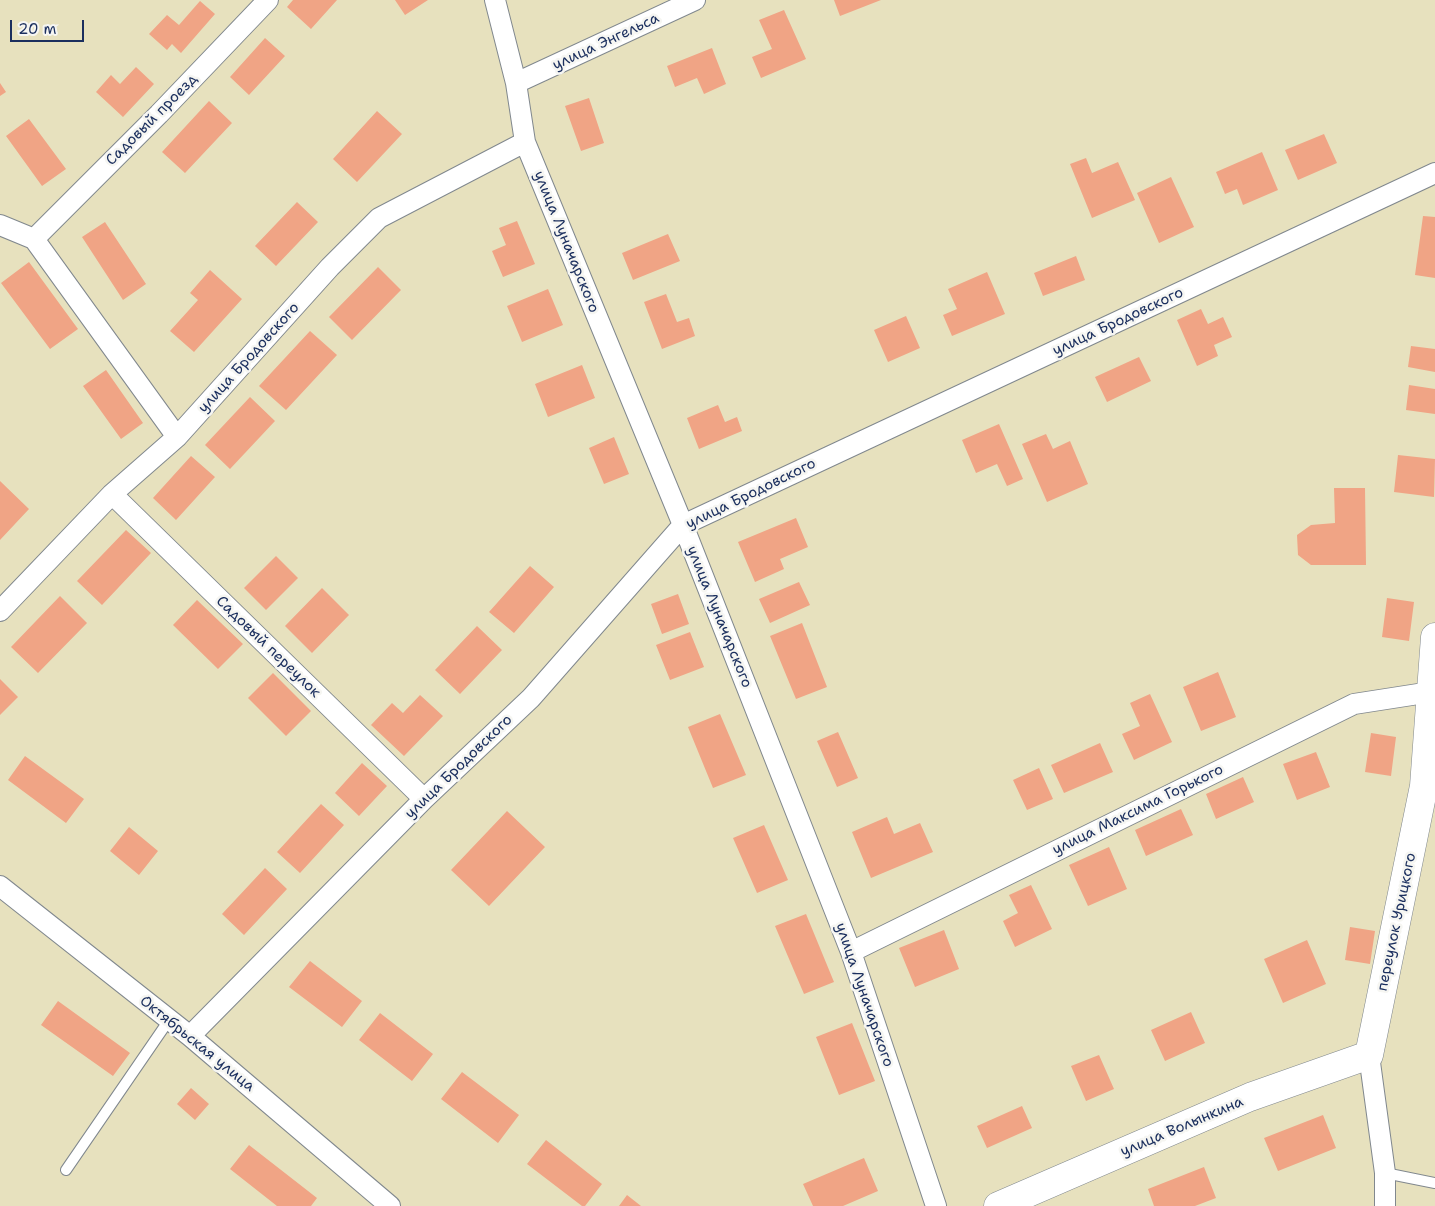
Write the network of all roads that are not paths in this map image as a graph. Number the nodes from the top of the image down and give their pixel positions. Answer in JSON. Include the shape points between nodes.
{"nodes":[{"id":1,"x":268,"y":0,"type":"edge"},
{"id":2,"x":495,"y":0,"type":"edge"},
{"id":3,"x":695,"y":0,"type":"edge"},
{"id":4,"x":516,"y":84,"type":"junction"},
{"id":5,"x":525,"y":142,"type":"junction"},
{"id":6,"x":1435,"y":173,"type":"edge"},
{"id":7,"x":0,"y":225,"type":"edge"},
{"id":8,"x":34,"y":239,"type":"junction"},
{"id":9,"x":177,"y":437,"type":"junction"},
{"id":10,"x":112,"y":494,"type":"junction"},
{"id":11,"x":683,"y":525,"type":"junction"},
{"id":12,"x":0,"y":611,"type":"edge"},
{"id":13,"x":1435,"y":637,"type":"edge"},
{"id":14,"x":1435,"y":641,"type":"edge"},
{"id":15,"x":1432,"y":692,"type":"junction"},
{"id":16,"x":1430,"y":781,"type":"edge"},
{"id":17,"x":424,"y":799,"type":"junction"},
{"id":18,"x":0,"y":886,"type":"edge"},
{"id":19,"x":851,"y":952,"type":"junction"},
{"id":20,"x":169,"y":1020,"type":"junction"},
{"id":21,"x":190,"y":1036,"type":"junction"},
{"id":22,"x":1369,"y":1055,"type":"junction"},
{"id":23,"x":66,"y":1170,"type":"dead end"},
{"id":24,"x":1385,"y":1173,"type":"junction"},
{"id":25,"x":1435,"y":1183,"type":"edge"},
{"id":26,"x":390,"y":1206,"type":"edge"},
{"id":27,"x":936,"y":1206,"type":"edge"},
{"id":28,"x":998,"y":1206,"type":"edge"},
{"id":29,"x":1385,"y":1206,"type":"edge"}],
"edges":[{"from":1,"to":8,"type":"street","name":"Садовый проезд"},
{"from":2,"to":4,"type":"street","name":"улица Луначарского"},
{"from":3,"to":4,"type":"street","name":"улица Энгельса"},
{"from":4,"to":5,"type":"street","name":"улица Луначарского"},
{"from":5,"to":9,"type":"street","name":"улица Бродовского","via":[[379,218],[330,267]]},
{"from":5,"to":11,"type":"street","name":"улица Луначарского"},
{"from":6,"to":11,"type":"street","name":"улица Бродовского"},
{"from":7,"to":8,"type":"street"},
{"from":8,"to":9,"type":"street"},
{"from":9,"to":10,"type":"street","name":"улица Бродовского"},
{"from":10,"to":12,"type":"street","name":"улица Бродовского"},
{"from":10,"to":17,"type":"street","name":"Садовый переулок"},
{"from":11,"to":17,"type":"street","name":"улица Бродовского","via":[[531,698]]},
{"from":11,"to":19,"type":"street","name":"улица Луначарского"},
{"from":13,"to":14,"type":"street","name":"переулок Урицкого"},
{"from":14,"to":15,"type":"street","name":"переулок Урицкого"},
{"from":15,"to":16,"type":"street","name":"переулок Урицкого"},
{"from":15,"to":19,"type":"street","name":"улица Максима Горького","via":[[1354,704]]},
{"from":16,"to":22,"type":"street","name":"переулок Урицкого"},
{"from":17,"to":21,"type":"street","name":"улица Бродовского"},
{"from":18,"to":20,"type":"street","name":"Октябрьская улица"},
{"from":19,"to":27,"type":"street","name":"улица Луначарского"},
{"from":20,"to":21,"type":"street","name":"Октябрьская улица"},
{"from":20,"to":23,"type":"lane"},
{"from":21,"to":26,"type":"street","name":"Октябрьская улица"},
{"from":22,"to":24,"type":"street","name":"переулок Урицкого"},
{"from":22,"to":28,"type":"street","name":"улица Волынкина","via":[[1250,1097]]},
{"from":24,"to":25,"type":"lane"},
{"from":24,"to":29,"type":"street","name":"переулок Урицкого"}]}
